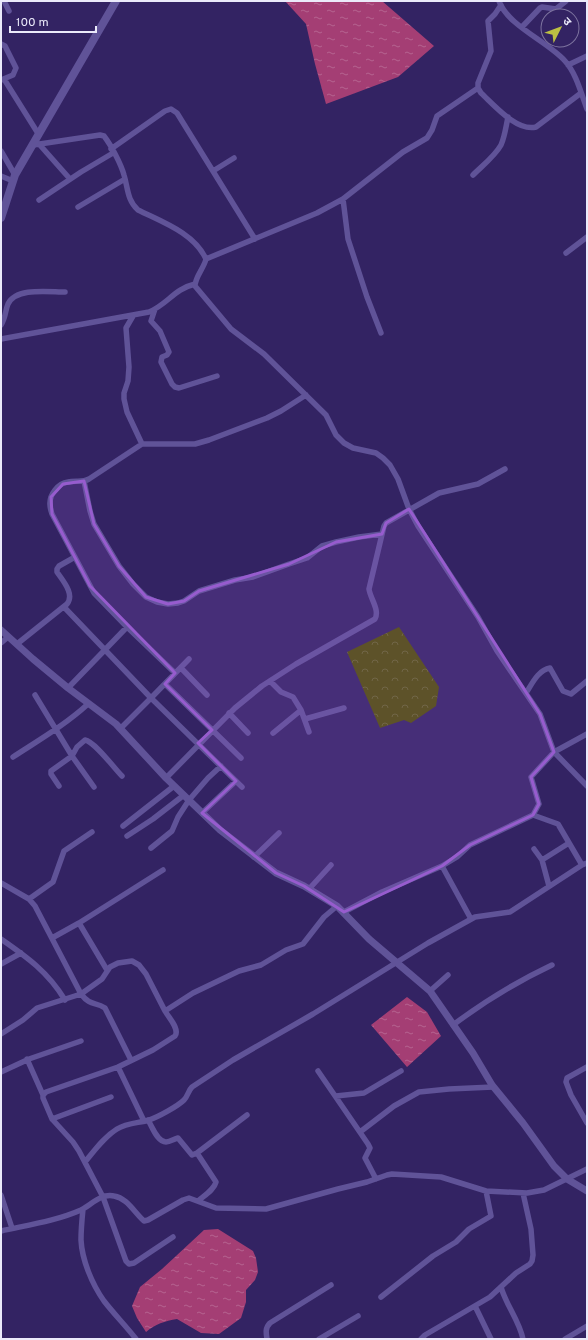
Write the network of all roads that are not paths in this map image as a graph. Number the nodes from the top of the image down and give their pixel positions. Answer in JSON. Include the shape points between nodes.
{"nodes":[{"id":1,"x":4,"y":1,"type":"edge"},
{"id":2,"x":566,"y":1,"type":"edge"},
{"id":3,"x":112,"y":3,"type":"edge"},
{"id":4,"x":500,"y":3,"type":"edge"},
{"id":5,"x":9,"y":11,"type":"dead end"},
{"id":6,"x":522,"y":27,"type":"junction"},
{"id":7,"x":1,"y":44,"type":"edge"},
{"id":8,"x":587,"y":56,"type":"edge"},
{"id":9,"x":568,"y":65,"type":"junction"},
{"id":10,"x":3,"y":80,"type":"edge"},
{"id":11,"x":478,"y":88,"type":"junction"},
{"id":12,"x":580,"y":93,"type":"junction"},
{"id":13,"x":587,"y":109,"type":"edge"},
{"id":14,"x":508,"y":117,"type":"junction"},
{"id":15,"x":39,"y":135,"type":"junction"},
{"id":16,"x":36,"y":144,"type":"junction"},
{"id":17,"x":1,"y":151,"type":"edge"},
{"id":18,"x":112,"y":151,"type":"junction"},
{"id":19,"x":234,"y":158,"type":"dead end"},
{"id":20,"x":213,"y":171,"type":"junction"},
{"id":21,"x":473,"y":175,"type":"dead end"},
{"id":22,"x":1,"y":176,"type":"edge"},
{"id":23,"x":14,"y":178,"type":"junction"},
{"id":24,"x":70,"y":179,"type":"junction"},
{"id":25,"x":125,"y":179,"type":"junction"},
{"id":26,"x":344,"y":199,"type":"junction"},
{"id":27,"x":39,"y":200,"type":"dead end"},
{"id":28,"x":78,"y":207,"type":"dead end"},
{"id":29,"x":1,"y":218,"type":"edge"},
{"id":30,"x":587,"y":237,"type":"edge"},
{"id":31,"x":255,"y":239,"type":"junction"},
{"id":32,"x":566,"y":253,"type":"dead end"},
{"id":33,"x":206,"y":259,"type":"junction"},
{"id":34,"x":195,"y":284,"type":"junction"},
{"id":35,"x":64,"y":292,"type":"dead end"},
{"id":36,"x":155,"y":309,"type":"junction"},
{"id":37,"x":133,"y":316,"type":"junction"},
{"id":38,"x":1,"y":325,"type":"edge"},
{"id":39,"x":381,"y":333,"type":"dead end"},
{"id":40,"x":1,"y":339,"type":"edge"},
{"id":41,"x":217,"y":376,"type":"dead end"},
{"id":42,"x":306,"y":395,"type":"junction"},
{"id":43,"x":142,"y":444,"type":"junction"},
{"id":44,"x":505,"y":469,"type":"dead end"},
{"id":45,"x":84,"y":482,"type":"junction"},
{"id":46,"x":409,"y":509,"type":"junction"},
{"id":47,"x":382,"y":534,"type":"junction"},
{"id":48,"x":75,"y":557,"type":"junction"},
{"id":49,"x":64,"y":607,"type":"junction"},
{"id":50,"x":127,"y":627,"type":"junction"},
{"id":51,"x":1,"y":630,"type":"edge"},
{"id":52,"x":8,"y":636,"type":"junction"},
{"id":53,"x":1,"y":643,"type":"edge"},
{"id":54,"x":17,"y":644,"type":"junction"},
{"id":55,"x":104,"y":650,"type":"junction"},
{"id":56,"x":189,"y":659,"type":"dead end"},
{"id":57,"x":181,"y":668,"type":"junction"},
{"id":58,"x":175,"y":673,"type":"junction"},
{"id":59,"x":270,"y":681,"type":"junction"},
{"id":60,"x":587,"y":681,"type":"edge"},
{"id":61,"x":165,"y":684,"type":"junction"},
{"id":62,"x":68,"y":688,"type":"junction"},
{"id":63,"x":526,"y":693,"type":"junction"},
{"id":64,"x":35,"y":695,"type":"dead end"},
{"id":65,"x":207,"y":695,"type":"dead end"},
{"id":66,"x":151,"y":698,"type":"junction"},
{"id":67,"x":88,"y":704,"type":"junction"},
{"id":68,"x":344,"y":708,"type":"dead end"},
{"id":69,"x":301,"y":710,"type":"junction"},
{"id":70,"x":229,"y":713,"type":"junction"},
{"id":71,"x":306,"y":719,"type":"junction"},
{"id":72,"x":121,"y":728,"type":"junction"},
{"id":73,"x":57,"y":729,"type":"junction"},
{"id":74,"x":212,"y":730,"type":"junction"},
{"id":75,"x":309,"y":732,"type":"dead end"},
{"id":76,"x":273,"y":733,"type":"dead end"},
{"id":77,"x":248,"y":734,"type":"dead end"},
{"id":78,"x":587,"y":734,"type":"edge"},
{"id":79,"x":198,"y":743,"type":"junction"},
{"id":80,"x":554,"y":752,"type":"junction"},
{"id":81,"x":72,"y":756,"type":"junction"},
{"id":82,"x":13,"y":757,"type":"dead end"},
{"id":83,"x":241,"y":758,"type":"dead end"},
{"id":84,"x":221,"y":766,"type":"junction"},
{"id":85,"x":122,"y":776,"type":"dead end"},
{"id":86,"x":166,"y":778,"type":"junction"},
{"id":87,"x":236,"y":781,"type":"junction"},
{"id":88,"x":59,"y":786,"type":"dead end"},
{"id":89,"x":174,"y":786,"type":"junction"},
{"id":90,"x":587,"y":786,"type":"edge"},
{"id":91,"x":94,"y":787,"type":"dead end"},
{"id":92,"x":242,"y":787,"type":"dead end"},
{"id":93,"x":186,"y":798,"type":"junction"},
{"id":94,"x":202,"y":813,"type":"junction"},
{"id":95,"x":533,"y":815,"type":"junction"},
{"id":96,"x":123,"y":826,"type":"dead end"},
{"id":97,"x":92,"y":832,"type":"dead end"},
{"id":98,"x":279,"y":833,"type":"dead end"},
{"id":99,"x":127,"y":836,"type":"dead end"},
{"id":100,"x":569,"y":843,"type":"junction"},
{"id":101,"x":151,"y":848,"type":"dead end"},
{"id":102,"x":534,"y":849,"type":"dead end"},
{"id":103,"x":254,"y":857,"type":"junction"},
{"id":104,"x":542,"y":860,"type":"junction"},
{"id":105,"x":584,"y":864,"type":"edge"},
{"id":106,"x":331,"y":865,"type":"dead end"},
{"id":107,"x":442,"y":866,"type":"junction"},
{"id":108,"x":163,"y":870,"type":"dead end"},
{"id":109,"x":1,"y":883,"type":"edge"},
{"id":110,"x":549,"y":886,"type":"junction"},
{"id":111,"x":309,"y":889,"type":"junction"},
{"id":112,"x":29,"y":899,"type":"junction"},
{"id":113,"x":338,"y":906,"type":"junction"},
{"id":114,"x":344,"y":912,"type":"junction"},
{"id":115,"x":471,"y":919,"type":"junction"},
{"id":116,"x":79,"y":923,"type":"junction"},
{"id":117,"x":52,"y":938,"type":"junction"},
{"id":118,"x":1,"y":939,"type":"edge"},
{"id":119,"x":21,"y":953,"type":"junction"},
{"id":120,"x":396,"y":962,"type":"junction"},
{"id":121,"x":1,"y":964,"type":"edge"},
{"id":122,"x":552,"y":965,"type":"dead end"},
{"id":123,"x":107,"y":970,"type":"junction"},
{"id":124,"x":448,"y":975,"type":"dead end"},
{"id":125,"x":430,"y":991,"type":"junction"},
{"id":126,"x":81,"y":994,"type":"junction"},
{"id":127,"x":65,"y":1000,"type":"junction"},
{"id":128,"x":165,"y":1011,"type":"junction"},
{"id":129,"x":453,"y":1025,"type":"junction"},
{"id":130,"x":1,"y":1034,"type":"edge"},
{"id":131,"x":81,"y":1041,"type":"dead end"},
{"id":132,"x":27,"y":1059,"type":"junction"},
{"id":133,"x":131,"y":1060,"type":"junction"},
{"id":134,"x":587,"y":1067,"type":"edge"},
{"id":135,"x":118,"y":1068,"type":"junction"},
{"id":136,"x":318,"y":1071,"type":"dead end"},
{"id":137,"x":401,"y":1071,"type":"dead end"},
{"id":138,"x":1,"y":1072,"type":"edge"},
{"id":139,"x":493,"y":1087,"type":"junction"},
{"id":140,"x":43,"y":1095,"type":"junction"},
{"id":141,"x":336,"y":1096,"type":"junction"},
{"id":142,"x":111,"y":1097,"type":"dead end"},
{"id":143,"x":247,"y":1115,"type":"dead end"},
{"id":144,"x":52,"y":1119,"type":"junction"},
{"id":145,"x":146,"y":1120,"type":"junction"},
{"id":146,"x":587,"y":1123,"type":"edge"},
{"id":147,"x":360,"y":1132,"type":"junction"},
{"id":148,"x":197,"y":1153,"type":"junction"},
{"id":149,"x":85,"y":1162,"type":"junction"},
{"id":150,"x":587,"y":1169,"type":"edge"},
{"id":151,"x":567,"y":1180,"type":"junction"},
{"id":152,"x":372,"y":1181,"type":"junction"},
{"id":153,"x":486,"y":1191,"type":"junction"},
{"id":154,"x":587,"y":1191,"type":"edge"},
{"id":155,"x":523,"y":1193,"type":"junction"},
{"id":156,"x":1,"y":1195,"type":"edge"},
{"id":157,"x":103,"y":1197,"type":"junction"},
{"id":158,"x":198,"y":1201,"type":"junction"},
{"id":159,"x":83,"y":1209,"type":"junction"},
{"id":160,"x":12,"y":1228,"type":"junction"},
{"id":161,"x":1,"y":1230,"type":"edge"},
{"id":162,"x":173,"y":1237,"type":"dead end"},
{"id":163,"x":331,"y":1285,"type":"dead end"},
{"id":164,"x":501,"y":1287,"type":"junction"},
{"id":165,"x":381,"y":1297,"type":"dead end"},
{"id":166,"x":475,"y":1306,"type":"junction"},
{"id":167,"x":358,"y":1316,"type":"dead end"},
{"id":168,"x":587,"y":1326,"type":"edge"},
{"id":169,"x":136,"y":1339,"type":"edge"},
{"id":170,"x":262,"y":1339,"type":"edge"},
{"id":171,"x":268,"y":1339,"type":"edge"},
{"id":172,"x":320,"y":1339,"type":"edge"},
{"id":173,"x":421,"y":1339,"type":"edge"},
{"id":174,"x":491,"y":1339,"type":"edge"},
{"id":175,"x":523,"y":1339,"type":"edge"},
{"id":176,"x":565,"y":1339,"type":"edge"}],
"edges":[{"from":1,"to":5,"type":"street"},
{"from":2,"to":6,"type":"street","via":[[556,9],[540,8]]},
{"from":3,"to":15,"type":"main road"},
{"from":4,"to":6,"type":"street","via":[[508,16]]},
{"from":4,"to":11,"type":"street","via":[[488,21],[491,51]]},
{"from":6,"to":9,"type":"street","via":[[555,51]]},
{"from":7,"to":10,"type":"street","via":[[5,46],[16,68],[13,75]]},
{"from":8,"to":9,"type":"street"},
{"from":9,"to":12,"type":"street"},
{"from":10,"to":15,"type":"street"},
{"from":11,"to":14,"type":"street"},
{"from":11,"to":26,"type":"street","via":[[437,116],[427,138],[403,152]]},
{"from":12,"to":13,"type":"street"},
{"from":12,"to":14,"type":"street","via":[[536,127],[525,128]]},
{"from":14,"to":21,"type":"street","via":[[500,146]]},
{"from":15,"to":16,"type":"main road"},
{"from":16,"to":18,"type":"street","via":[[100,135],[104,136]]},
{"from":16,"to":23,"type":"main road"},
{"from":16,"to":24,"type":"street"},
{"from":17,"to":23,"type":"street"},
{"from":18,"to":20,"type":"street","via":[[165,111],[172,109]]},
{"from":18,"to":24,"type":"street"},
{"from":18,"to":25,"type":"street"},
{"from":19,"to":20,"type":"street"},
{"from":20,"to":31,"type":"street"},
{"from":22,"to":23,"type":"street"},
{"from":23,"to":29,"type":"main road"},
{"from":24,"to":27,"type":"street"},
{"from":25,"to":28,"type":"street"},
{"from":25,"to":33,"type":"street","via":[[133,206],[184,234],[201,249]]},
{"from":26,"to":31,"type":"street"},
{"from":26,"to":39,"type":"street","via":[[348,239]]},
{"from":30,"to":32,"type":"street"},
{"from":31,"to":33,"type":"street"},
{"from":33,"to":34,"type":"street"},
{"from":34,"to":36,"type":"street","via":[[178,290]]},
{"from":34,"to":42,"type":"street","via":[[225,323],[264,354]]},
{"from":35,"to":38,"type":"street","via":[[26,292],[16,295],[8,304]]},
{"from":36,"to":37,"type":"street"},
{"from":36,"to":41,"type":"street","via":[[151,321],[160,331],[169,352],[160,359],[160,362],[172,384],[179,388]]},
{"from":37,"to":40,"type":"street"},
{"from":37,"to":43,"type":"street","via":[[126,328],[129,367],[124,399],[127,412]]},
{"from":42,"to":43,"type":"street","via":[[272,416],[209,440],[194,444]]},
{"from":42,"to":46,"type":"street","via":[[326,415],[336,435],[344,443],[353,448],[376,453],[390,465]]},
{"from":43,"to":45,"type":"street"},
{"from":44,"to":46,"type":"street","via":[[478,484],[439,492]]},
{"from":45,"to":47,"type":"street","via":[[94,524],[119,566],[146,597],[168,604],[178,604],[199,591],[253,577],[307,558],[322,546]]},
{"from":45,"to":48,"type":"street","via":[[68,482],[58,487],[51,497],[50,505],[52,514]]},
{"from":46,"to":47,"type":"street","via":[[386,523]]},
{"from":46,"to":63,"type":"street"},
{"from":47,"to":59,"type":"street","via":[[369,589],[377,616],[375,619]]},
{"from":48,"to":49,"type":"street","via":[[57,569],[71,597]]},
{"from":48,"to":50,"type":"street","via":[[94,593]]},
{"from":49,"to":54,"type":"street"},
{"from":49,"to":55,"type":"street"},
{"from":50,"to":55,"type":"street"},
{"from":50,"to":58,"type":"street"},
{"from":51,"to":52,"type":"street"},
{"from":52,"to":53,"type":"street"},
{"from":52,"to":54,"type":"street"},
{"from":54,"to":62,"type":"street"},
{"from":55,"to":62,"type":"street"},
{"from":55,"to":66,"type":"street"},
{"from":56,"to":57,"type":"street"},
{"from":57,"to":58,"type":"street"},
{"from":57,"to":65,"type":"street"},
{"from":58,"to":61,"type":"street"},
{"from":59,"to":69,"type":"street","via":[[281,692],[293,698]]},
{"from":59,"to":70,"type":"street"},
{"from":60,"to":63,"type":"street","via":[[571,694],[563,691],[550,668],[534,679]]},
{"from":61,"to":66,"type":"street"},
{"from":61,"to":74,"type":"street"},
{"from":62,"to":67,"type":"street"},
{"from":63,"to":80,"type":"street","via":[[540,714]]},
{"from":64,"to":73,"type":"street"},
{"from":66,"to":72,"type":"street"},
{"from":66,"to":79,"type":"street"},
{"from":67,"to":72,"type":"street"},
{"from":67,"to":73,"type":"street"},
{"from":68,"to":71,"type":"street"},
{"from":69,"to":71,"type":"street"},
{"from":69,"to":76,"type":"street"},
{"from":70,"to":74,"type":"street"},
{"from":70,"to":77,"type":"street"},
{"from":71,"to":75,"type":"street"},
{"from":72,"to":86,"type":"street"},
{"from":73,"to":81,"type":"street"},
{"from":73,"to":82,"type":"street"},
{"from":74,"to":79,"type":"street"},
{"from":74,"to":83,"type":"street"},
{"from":78,"to":80,"type":"street"},
{"from":79,"to":84,"type":"street"},
{"from":79,"to":86,"type":"street"},
{"from":80,"to":90,"type":"street"},
{"from":80,"to":95,"type":"street","via":[[531,778],[539,804]]},
{"from":81,"to":85,"type":"street","via":[[77,747],[88,740]]},
{"from":81,"to":88,"type":"street","via":[[51,771]]},
{"from":81,"to":91,"type":"street"},
{"from":84,"to":87,"type":"street"},
{"from":84,"to":93,"type":"street"},
{"from":86,"to":89,"type":"street"},
{"from":87,"to":92,"type":"street"},
{"from":87,"to":94,"type":"street"},
{"from":89,"to":93,"type":"street"},
{"from":89,"to":96,"type":"street"},
{"from":93,"to":94,"type":"street"},
{"from":93,"to":99,"type":"street"},
{"from":93,"to":101,"type":"street","via":[[172,831]]},
{"from":94,"to":103,"type":"street"},
{"from":95,"to":100,"type":"street","via":[[558,824]]},
{"from":95,"to":107,"type":"street","via":[[470,845]]},
{"from":97,"to":112,"type":"street","via":[[64,851],[53,882]]},
{"from":98,"to":103,"type":"street"},
{"from":100,"to":104,"type":"street"},
{"from":100,"to":105,"type":"street"},
{"from":102,"to":104,"type":"street"},
{"from":103,"to":111,"type":"street","via":[[276,873]]},
{"from":104,"to":110,"type":"street"},
{"from":105,"to":110,"type":"street"},
{"from":106,"to":111,"type":"street"},
{"from":107,"to":114,"type":"street"},
{"from":107,"to":115,"type":"street"},
{"from":108,"to":116,"type":"street"},
{"from":109,"to":112,"type":"street"},
{"from":110,"to":115,"type":"street","via":[[510,912]]},
{"from":111,"to":113,"type":"street"},
{"from":112,"to":117,"type":"street"},
{"from":113,"to":114,"type":"street"},
{"from":113,"to":128,"type":"street","via":[[324,917],[303,944],[286,950],[261,965],[239,971],[192,993]]},
{"from":114,"to":120,"type":"street"},
{"from":115,"to":120,"type":"street"},
{"from":116,"to":117,"type":"street"},
{"from":116,"to":123,"type":"street"},
{"from":117,"to":126,"type":"street"},
{"from":118,"to":119,"type":"street"},
{"from":119,"to":121,"type":"street"},
{"from":119,"to":127,"type":"street","via":[[51,979]]},
{"from":120,"to":125,"type":"street"},
{"from":120,"to":145,"type":"street","via":[[233,1060],[192,1087],[180,1103]]},
{"from":122,"to":129,"type":"street","via":[[519,981]]},
{"from":123,"to":126,"type":"street","via":[[102,979]]},
{"from":123,"to":128,"type":"street","via":[[118,963],[128,961],[139,965]]},
{"from":124,"to":125,"type":"street"},
{"from":125,"to":129,"type":"street"},
{"from":126,"to":127,"type":"street"},
{"from":126,"to":133,"type":"street","via":[[90,1003],[105,1008]]},
{"from":127,"to":130,"type":"street","via":[[38,1008]]},
{"from":128,"to":133,"type":"street","via":[[176,1030],[175,1036]]},
{"from":129,"to":139,"type":"street"},
{"from":131,"to":132,"type":"street"},
{"from":132,"to":138,"type":"street"},
{"from":132,"to":140,"type":"street"},
{"from":133,"to":135,"type":"street"},
{"from":134,"to":146,"type":"street","via":[[567,1078],[566,1082]]},
{"from":135,"to":140,"type":"street"},
{"from":135,"to":145,"type":"street"},
{"from":136,"to":141,"type":"street"},
{"from":137,"to":141,"type":"street","via":[[364,1093]]},
{"from":139,"to":147,"type":"street","via":[[419,1092],[394,1106]]},
{"from":139,"to":151,"type":"street"},
{"from":140,"to":144,"type":"street"},
{"from":141,"to":147,"type":"street"},
{"from":142,"to":144,"type":"street"},
{"from":143,"to":148,"type":"street"},
{"from":144,"to":149,"type":"street","via":[[73,1142]]},
{"from":145,"to":148,"type":"street","via":[[162,1141],[179,1138],[192,1155]]},
{"from":145,"to":149,"type":"street","via":[[118,1128],[104,1139]]},
{"from":147,"to":152,"type":"street","via":[[370,1148],[366,1158]]},
{"from":148,"to":158,"type":"street","via":[[216,1182],[213,1189]]},
{"from":149,"to":157,"type":"street"},
{"from":150,"to":151,"type":"street"},
{"from":151,"to":154,"type":"street"},
{"from":151,"to":155,"type":"street","via":[[544,1190]]},
{"from":152,"to":153,"type":"street","via":[[392,1174],[441,1177]]},
{"from":152,"to":158,"type":"street","via":[[266,1209],[216,1208]]},
{"from":153,"to":155,"type":"street"},
{"from":153,"to":165,"type":"street","via":[[491,1216],[469,1229],[456,1242],[433,1256]]},
{"from":155,"to":164,"type":"street","via":[[531,1229],[532,1261]]},
{"from":156,"to":160,"type":"street"},
{"from":157,"to":158,"type":"street","via":[[112,1195],[127,1202],[144,1221],[152,1219],[183,1200],[189,1198]]},
{"from":157,"to":159,"type":"street"},
{"from":157,"to":162,"type":"street","via":[[129,1264]]},
{"from":159,"to":160,"type":"street","via":[[62,1218]]},
{"from":159,"to":169,"type":"street","via":[[81,1241],[88,1270],[104,1300]]},
{"from":160,"to":161,"type":"street"},
{"from":163,"to":171,"type":"street","via":[[270,1323],[266,1331]]},
{"from":164,"to":166,"type":"street"},
{"from":164,"to":175,"type":"street"},
{"from":166,"to":173,"type":"street"},
{"from":166,"to":174,"type":"street"},
{"from":167,"to":172,"type":"street"},
{"from":168,"to":176,"type":"street"},
{"from":170,"to":171,"type":"street"}]}
